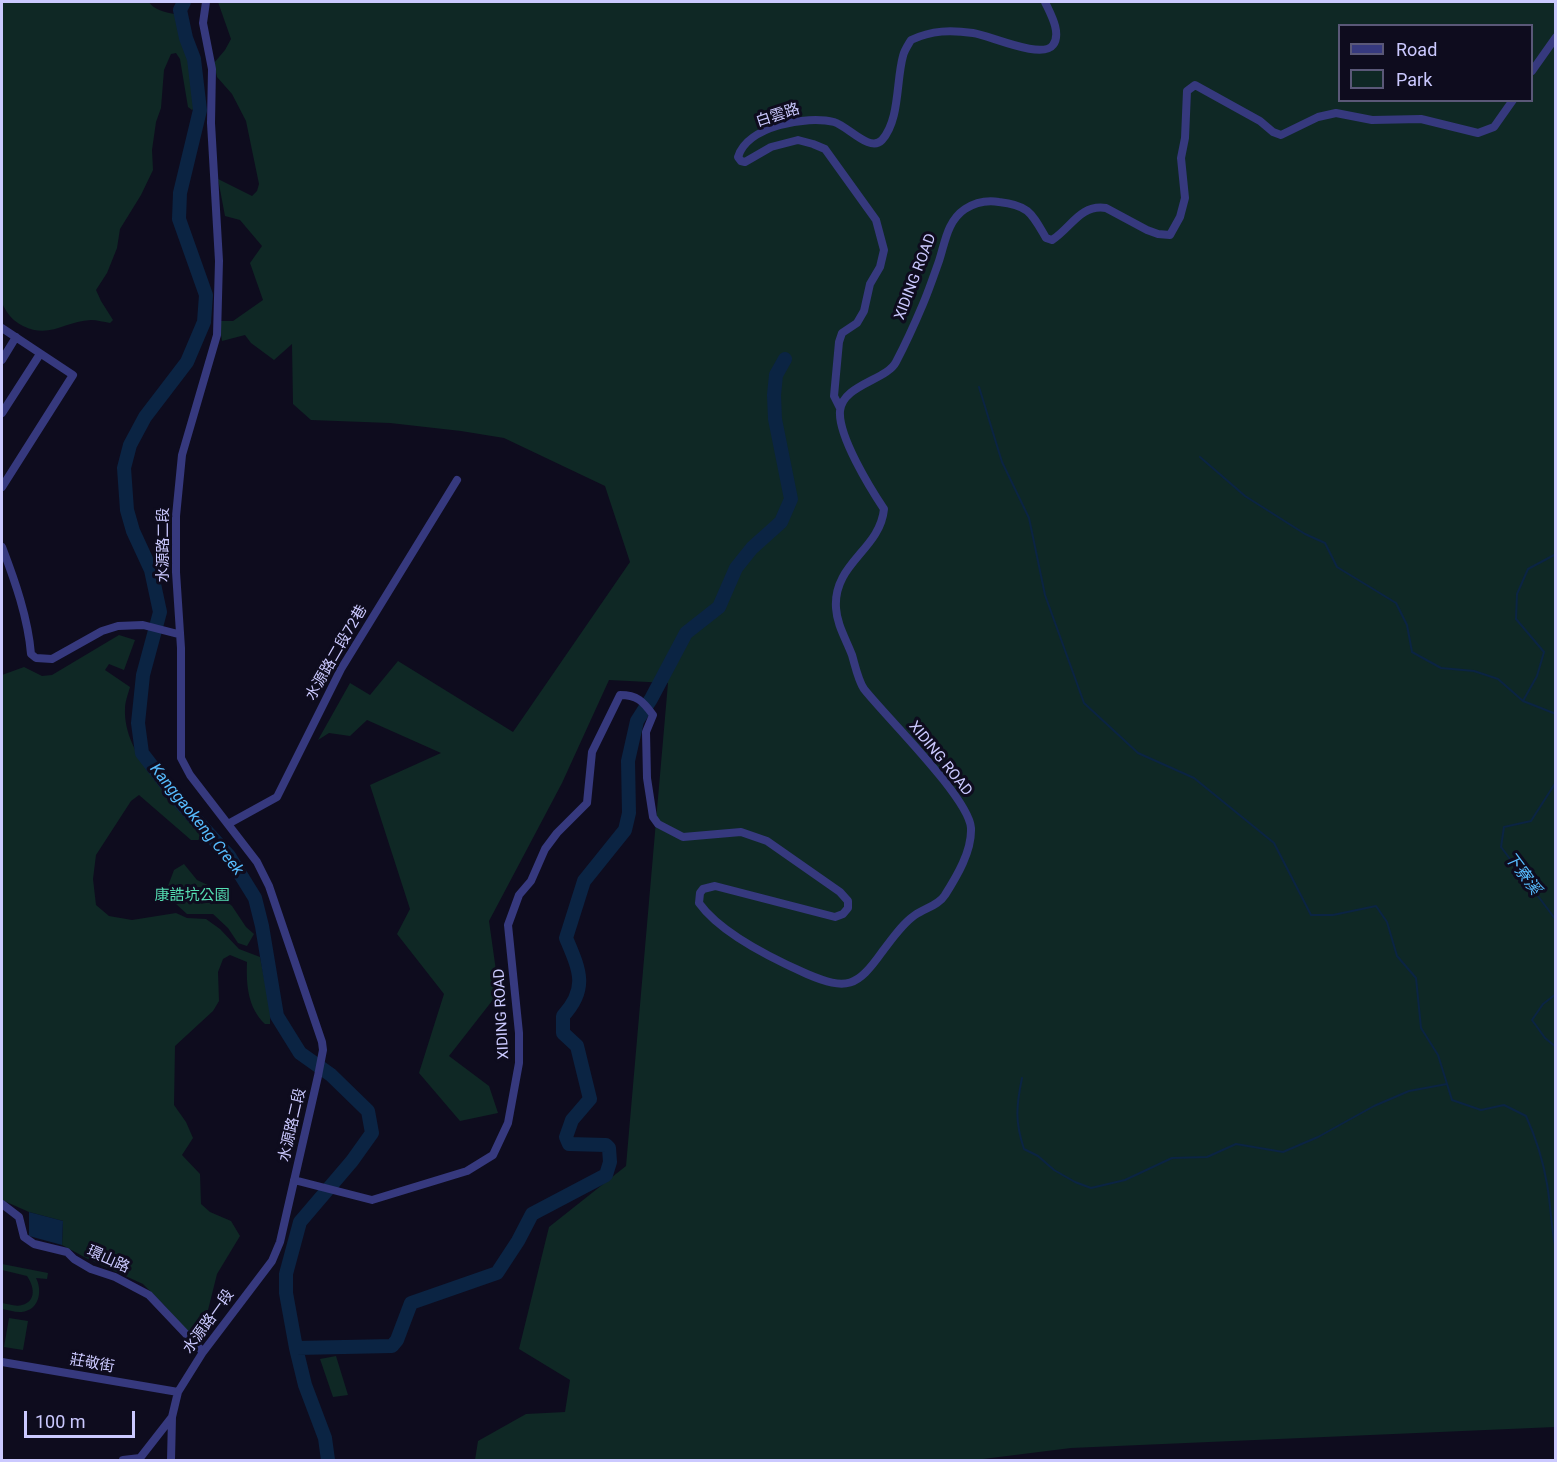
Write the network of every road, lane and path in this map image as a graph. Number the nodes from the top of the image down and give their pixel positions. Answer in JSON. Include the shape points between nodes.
{"nodes":[{"id":1,"x":206,"y":2,"type":"edge"},
{"id":2,"x":1045,"y":2,"type":"edge"},
{"id":3,"x":1556,"y":37,"type":"edge"},
{"id":4,"x":1533,"y":70,"type":"edge"},
{"id":5,"x":1512,"y":102,"type":"edge"},
{"id":6,"x":2,"y":328,"type":"edge"},
{"id":7,"x":16,"y":338,"type":"junction"},
{"id":8,"x":40,"y":354,"type":"junction"},
{"id":9,"x":2,"y":360,"type":"edge"},
{"id":10,"x":840,"y":408,"type":"junction"},
{"id":11,"x":2,"y":413,"type":"edge"},
{"id":12,"x":457,"y":480,"type":"dead end"},
{"id":13,"x":2,"y":487,"type":"edge"},
{"id":14,"x":2,"y":548,"type":"edge"},
{"id":15,"x":175,"y":633,"type":"junction"},
{"id":16,"x":228,"y":824,"type":"junction"},
{"id":17,"x":294,"y":1180,"type":"junction"},
{"id":18,"x":2,"y":1204,"type":"edge"},
{"id":19,"x":202,"y":1352,"type":"junction"},
{"id":20,"x":2,"y":1362,"type":"edge"},
{"id":21,"x":178,"y":1392,"type":"junction"},
{"id":22,"x":172,"y":1417,"type":"junction"},
{"id":23,"x":123,"y":1461,"type":"edge"},
{"id":24,"x":171,"y":1461,"type":"edge"}],
"edges":[{"from":1,"to":15,"type":"street","name":"水源路二段","via":[[203,22],[212,69],[210,123],[219,250],[217,336],[181,463],[176,516]]},
{"from":2,"to":10,"type":"street","name":"白雲路","via":[[1054,21],[1055,37],[1046,50],[1026,49],[976,33],[943,31],[910,40],[903,56],[889,127],[881,141],[866,143],[835,123],[808,119],[757,136],[740,150],[738,157],[745,162],[771,147],[798,140],[825,149],[876,220],[884,250],[864,311],[857,323],[842,333],[839,342],[834,396]]},
{"from":3,"to":4,"type":"street"},
{"from":5,"to":10,"type":"street","name":"XIDING ROAD","via":[[1494,127],[1478,133],[1421,119],[1372,120],[1336,113],[1281,135],[1195,85],[1188,91],[1181,158],[1185,198],[1170,235],[1158,234],[1098,207],[1084,211],[1052,240],[1046,238],[1023,207],[986,200],[964,210],[943,240],[923,303],[895,365],[848,394]]},
{"from":6,"to":7,"type":"street"},
{"from":7,"to":8,"type":"street"},
{"from":7,"to":9,"type":"street"},
{"from":8,"to":11,"type":"street"},
{"from":8,"to":13,"type":"street","via":[[73,375]]},
{"from":10,"to":17,"type":"street","name":"XIDING ROAD","via":[[848,443],[884,509],[879,527],[842,575],[836,608],[840,627],[862,686],[952,790],[970,821],[968,852],[944,897],[915,915],[862,976],[847,984],[835,985],[778,962],[714,921],[699,903],[703,888],[715,886],[835,917],[848,908],[848,901],[759,837],[741,832],[683,837],[658,824],[653,817],[647,778],[646,732],[653,715],[640,698],[620,695],[592,752],[587,803],[545,849],[531,881],[519,895],[508,925],[519,1063],[508,1123],[493,1155],[467,1172],[372,1200]]},
{"from":12,"to":16,"type":"street","name":"水源路二段72巷","via":[[341,669],[277,797]]},
{"from":14,"to":15,"type":"street","via":[[22,607],[31,654],[36,658],[52,659],[118,626],[143,625]]},
{"from":15,"to":16,"type":"street","name":"水源路二段","via":[[181,648],[181,758]]},
{"from":16,"to":17,"type":"street","name":"水源路二段","via":[[257,862],[269,886],[322,1042],[322,1058]]},
{"from":17,"to":19,"type":"street","name":"水源路一段","via":[[272,1261]]},
{"from":18,"to":19,"type":"street","name":"環山路","via":[[19,1217],[24,1237],[34,1244],[67,1252],[91,1269],[148,1295]]},
{"from":19,"to":21,"type":"street","name":"水源路一段"},
{"from":20,"to":21,"type":"street","name":"莊敬街"},
{"from":21,"to":22,"type":"street","name":"水源路一段"},
{"from":22,"to":23,"type":"street","name":"水源路一段","via":[[140,1458]]},
{"from":22,"to":24,"type":"street"}]}
